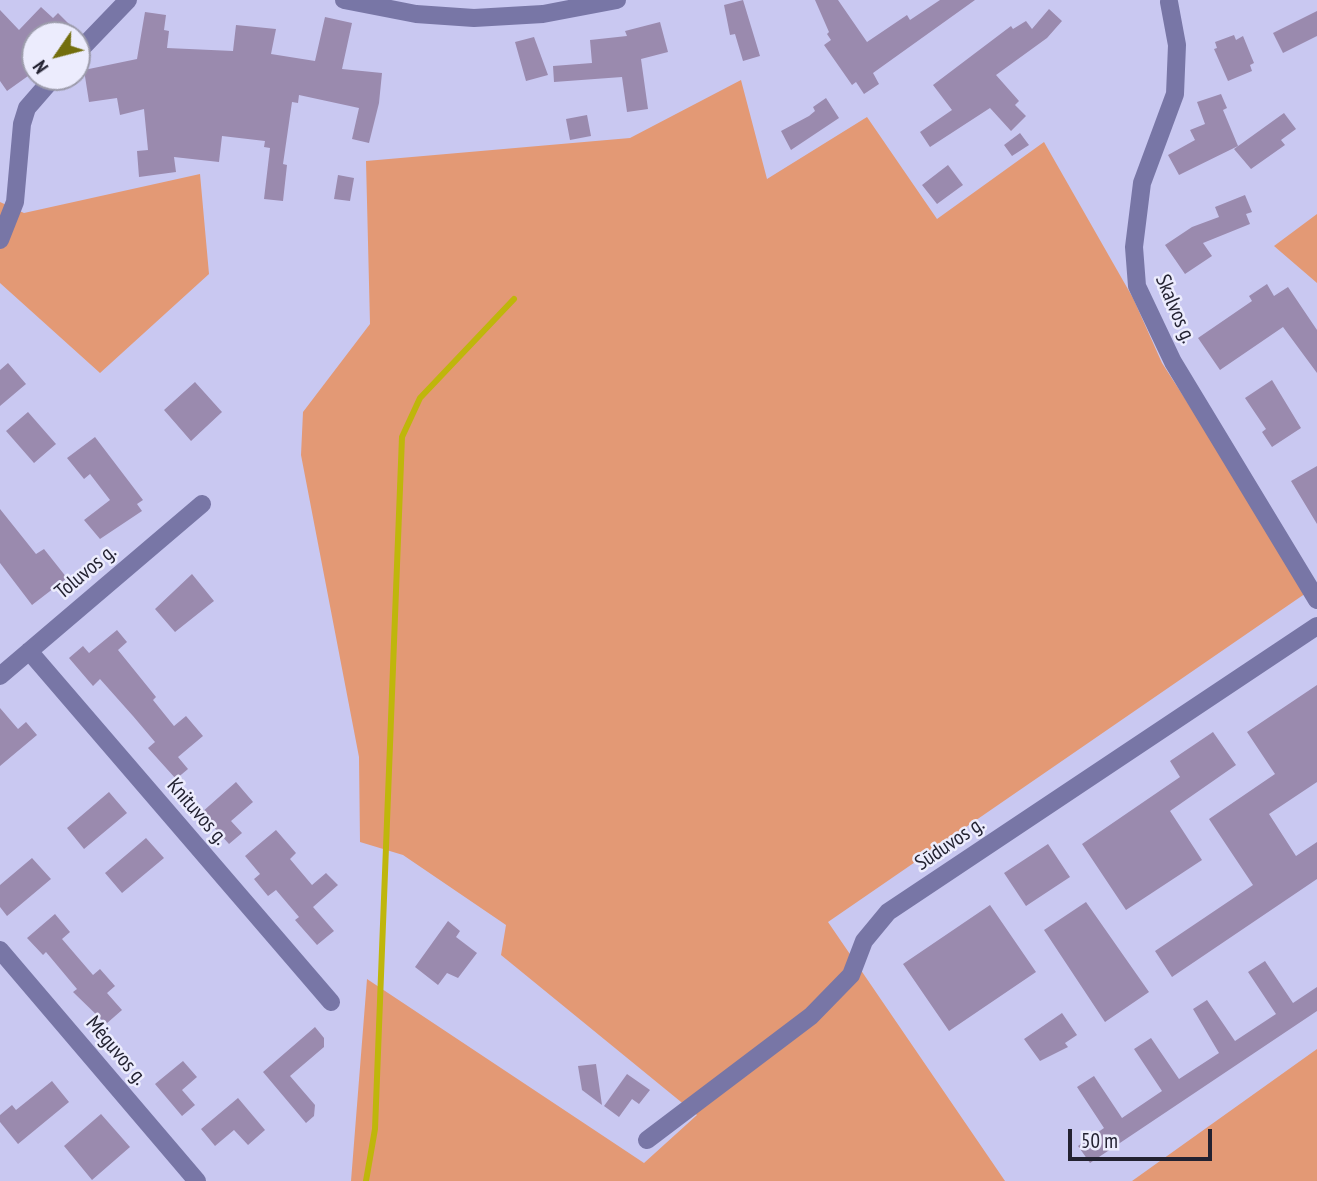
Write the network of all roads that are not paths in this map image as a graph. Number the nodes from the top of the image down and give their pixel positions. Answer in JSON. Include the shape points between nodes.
{"nodes":[{"id":1,"x":128,"y":0,"type":"edge"},
{"id":2,"x":344,"y":0,"type":"edge"},
{"id":3,"x":617,"y":0,"type":"edge"},
{"id":4,"x":1169,"y":1,"type":"edge"},
{"id":5,"x":91,"y":38,"type":"edge"},
{"id":6,"x":42,"y":91,"type":"edge"},
{"id":7,"x":0,"y":240,"type":"edge"},
{"id":8,"x":202,"y":504,"type":"dead end"},
{"id":9,"x":1317,"y":600,"type":"edge"},
{"id":10,"x":1317,"y":626,"type":"edge"},
{"id":11,"x":29,"y":651,"type":"junction"},
{"id":12,"x":0,"y":676,"type":"edge"},
{"id":13,"x":0,"y":950,"type":"edge"},
{"id":14,"x":331,"y":1002,"type":"dead end"},
{"id":15,"x":647,"y":1140,"type":"dead end"},
{"id":16,"x":197,"y":1181,"type":"edge"}],
"edges":[{"from":1,"to":5,"type":"street"},
{"from":2,"to":3,"type":"street","via":[[416,14],[488,18],[543,14]]},
{"from":4,"to":9,"type":"street","name":"Skalvos g.","via":[[1177,45],[1175,94],[1142,183],[1134,247],[1137,286],[1173,362]]},
{"from":6,"to":7,"type":"street","via":[[27,108],[22,124],[15,202]]},
{"from":8,"to":11,"type":"street","name":"Toluvos g."},
{"from":10,"to":15,"type":"street","name":"Sūduvos g.","via":[[888,912],[864,942],[851,975],[811,1016]]},
{"from":11,"to":12,"type":"street","name":"Toluvos g."},
{"from":11,"to":14,"type":"street","name":"Knituvos g."},
{"from":13,"to":16,"type":"street","name":"Mėguvos g."}]}
